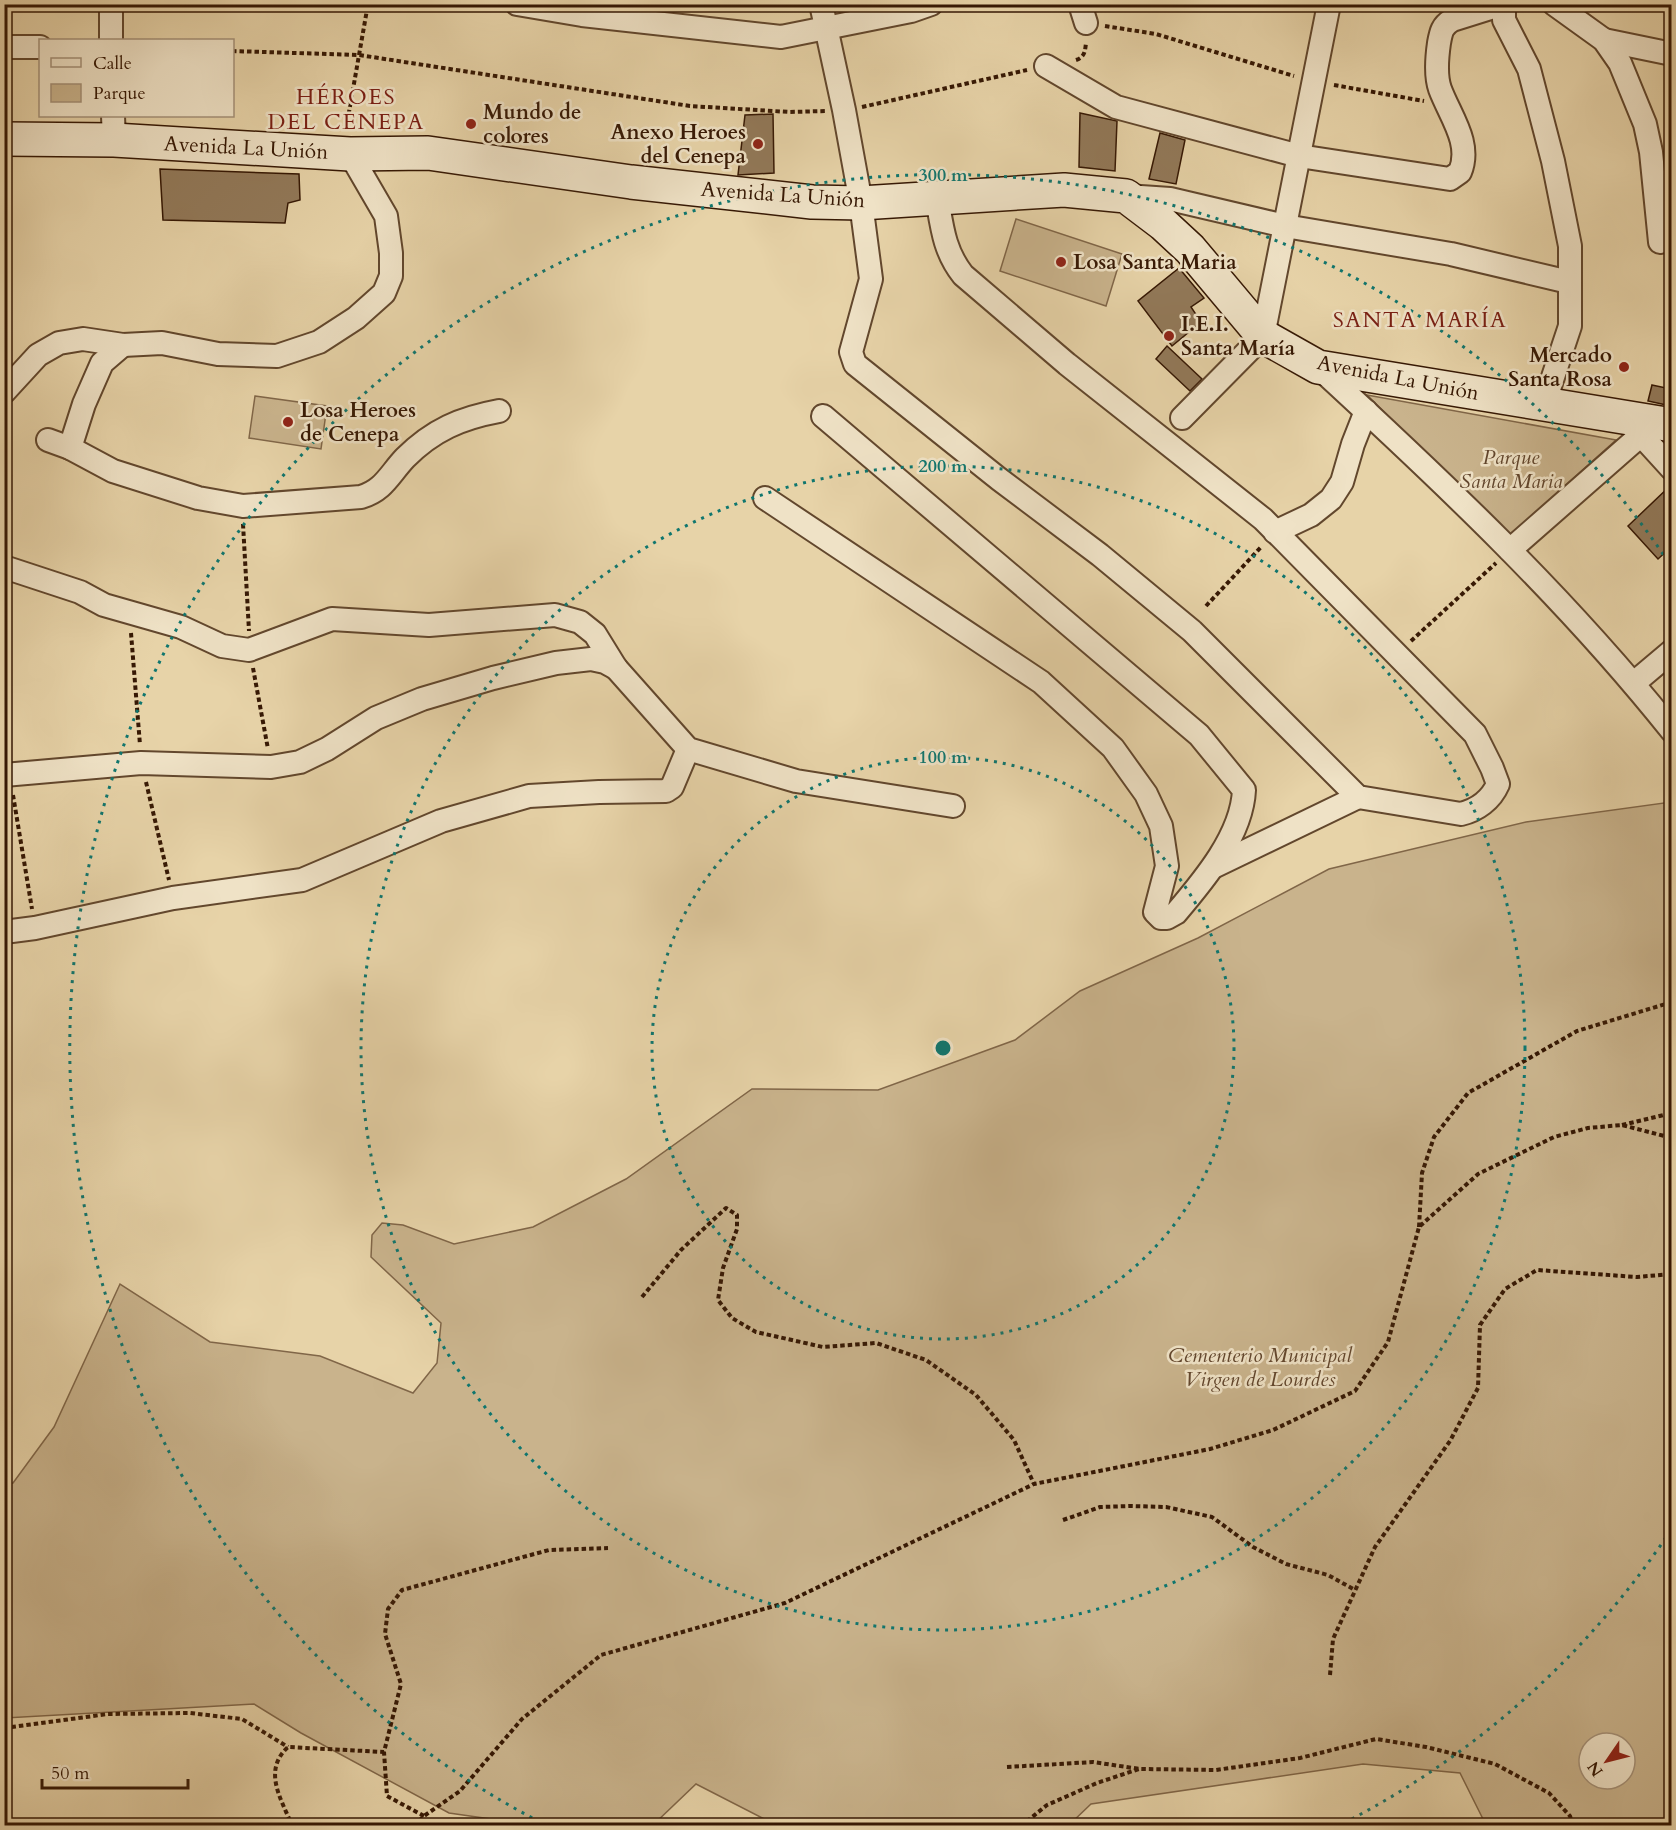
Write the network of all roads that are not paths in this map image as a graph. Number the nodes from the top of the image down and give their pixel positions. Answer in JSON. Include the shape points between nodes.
{"nodes":[{"id":1,"x":114,"y":4,"type":"edge"},
{"id":2,"x":517,"y":4,"type":"edge"},
{"id":3,"x":821,"y":4,"type":"edge"},
{"id":4,"x":931,"y":4,"type":"edge"},
{"id":5,"x":1329,"y":4,"type":"edge"},
{"id":6,"x":1503,"y":4,"type":"edge"},
{"id":7,"x":1554,"y":4,"type":"edge"},
{"id":8,"x":826,"y":28,"type":"junction"},
{"id":9,"x":111,"y":39,"type":"edge"},
{"id":10,"x":1604,"y":40,"type":"junction"},
{"id":11,"x":4,"y":47,"type":"edge"},
{"id":12,"x":39,"y":47,"type":"edge"},
{"id":13,"x":1671,"y":54,"type":"edge"},
{"id":14,"x":1046,"y":66,"type":"road end"},
{"id":15,"x":113,"y":128,"type":"edge"},
{"id":16,"x":4,"y":138,"type":"edge"},
{"id":17,"x":350,"y":154,"type":"junction"},
{"id":18,"x":1299,"y":156,"type":"junction"},
{"id":19,"x":1126,"y":196,"type":"junction"},
{"id":20,"x":937,"y":198,"type":"junction"},
{"id":21,"x":861,"y":203,"type":"junction"},
{"id":22,"x":1285,"y":226,"type":"junction"},
{"id":23,"x":1660,"y":242,"type":"dead end"},
{"id":24,"x":1569,"y":282,"type":"junction"},
{"id":25,"x":1263,"y":336,"type":"junction"},
{"id":26,"x":123,"y":345,"type":"junction"},
{"id":27,"x":1318,"y":367,"type":"junction"},
{"id":28,"x":4,"y":392,"type":"edge"},
{"id":29,"x":1544,"y":404,"type":"junction"},
{"id":30,"x":499,"y":411,"type":"dead end"},
{"id":31,"x":1366,"y":411,"type":"junction"},
{"id":32,"x":823,"y":416,"type":"dead end"},
{"id":33,"x":1182,"y":418,"type":"dead end"},
{"id":34,"x":1671,"y":425,"type":"edge"},
{"id":35,"x":1637,"y":427,"type":"junction"},
{"id":36,"x":48,"y":440,"type":"dead end"},
{"id":37,"x":70,"y":448,"type":"junction"},
{"id":38,"x":1671,"y":469,"type":"edge"},
{"id":39,"x":765,"y":498,"type":"dead end"},
{"id":40,"x":1275,"y":532,"type":"junction"},
{"id":41,"x":1510,"y":550,"type":"junction"},
{"id":42,"x":4,"y":567,"type":"edge"},
{"id":43,"x":1671,"y":651,"type":"edge"},
{"id":44,"x":616,"y":668,"type":"junction"},
{"id":45,"x":1634,"y":683,"type":"junction"},
{"id":46,"x":1671,"y":730,"type":"edge"},
{"id":47,"x":688,"y":749,"type":"junction"},
{"id":48,"x":7,"y":774,"type":"edge"},
{"id":49,"x":1358,"y":796,"type":"junction"},
{"id":50,"x":953,"y":806,"type":"dead end"},
{"id":51,"x":1215,"y":866,"type":"junction"},
{"id":52,"x":4,"y":932,"type":"edge"}],
"edges":[{"from":1,"to":9,"type":"street"},
{"from":2,"to":8,"type":"street","via":[[781,37]]},
{"from":3,"to":8,"type":"street"},
{"from":4,"to":8,"type":"street"},
{"from":5,"to":18,"type":"street"},
{"from":6,"to":18,"type":"street","via":[[1452,20],[1441,31],[1439,87],[1462,139],[1460,172],[1450,178]]},
{"from":6,"to":24,"type":"street","via":[[1504,20],[1529,69],[1553,161],[1570,246]]},
{"from":7,"to":10,"type":"street"},
{"from":8,"to":21,"type":"street"},
{"from":10,"to":13,"type":"street"},
{"from":10,"to":23,"type":"street","via":[[1620,63],[1645,124]]},
{"from":11,"to":12,"type":"street"},
{"from":14,"to":18,"type":"street","via":[[1116,107]]},
{"from":15,"to":16,"type":"main road","name":"Avenida La Unión"},
{"from":15,"to":17,"type":"main road","name":"Avenida La Unión"},
{"from":17,"to":21,"type":"main road","name":"Avenida La Unión","via":[[428,153],[631,182],[812,202]]},
{"from":17,"to":26,"type":"street","via":[[386,216],[391,253],[391,276],[384,293],[356,318],[319,342],[277,356],[218,354],[162,343]]},
{"from":18,"to":22,"type":"street"},
{"from":19,"to":20,"type":"main road","name":"Avenida La Unión","via":[[1064,190]]},
{"from":19,"to":22,"type":"street","via":[[1170,199]]},
{"from":19,"to":25,"type":"main road","name":"Avenida La Unión","via":[[1190,249]]},
{"from":20,"to":21,"type":"main road","name":"Avenida La Unión"},
{"from":20,"to":40,"type":"street","via":[[946,247],[963,275]]},
{"from":21,"to":49,"type":"street","via":[[871,279],[851,352],[855,364],[1192,631]]},
{"from":22,"to":24,"type":"street","via":[[1451,254]]},
{"from":22,"to":25,"type":"street"},
{"from":24,"to":29,"type":"street","via":[[1570,326]]},
{"from":25,"to":27,"type":"main road","name":"Avenida La Unión"},
{"from":25,"to":33,"type":"street"},
{"from":26,"to":28,"type":"street","via":[[83,339],[59,343],[38,355]]},
{"from":26,"to":37,"type":"street","via":[[102,363]]},
{"from":27,"to":29,"type":"main road","name":"Avenida La Unión"},
{"from":27,"to":31,"type":"street"},
{"from":29,"to":35,"type":"main road","name":"Avenida La Unión"},
{"from":30,"to":37,"type":"street","via":[[469,417],[440,431],[406,458],[383,486],[361,497],[243,506],[198,498],[113,471]]},
{"from":31,"to":40,"type":"street","via":[[1341,482],[1331,499],[1311,515]]},
{"from":31,"to":41,"type":"street"},
{"from":32,"to":51,"type":"street","via":[[1198,735],[1225,765],[1244,790],[1243,807]]},
{"from":34,"to":35,"type":"main road","name":"Avenida La Unión"},
{"from":35,"to":38,"type":"street"},
{"from":35,"to":41,"type":"street"},
{"from":36,"to":37,"type":"street"},
{"from":39,"to":51,"type":"street","via":[[1041,682],[1113,748],[1146,794],[1161,826],[1167,866],[1155,912],[1161,918],[1176,914]]},
{"from":40,"to":49,"type":"street","via":[[1475,734],[1498,784],[1474,811],[1461,814]]},
{"from":41,"to":45,"type":"street"},
{"from":42,"to":44,"type":"street","via":[[80,592],[104,605],[181,627],[222,646],[249,650],[332,619],[429,625],[555,615],[579,622],[595,634]]},
{"from":43,"to":45,"type":"street"},
{"from":44,"to":47,"type":"street"},
{"from":44,"to":48,"type":"street","via":[[591,659],[556,663],[422,699],[385,714],[300,762],[271,767],[141,763]]},
{"from":45,"to":46,"type":"street"},
{"from":47,"to":50,"type":"street","via":[[796,781]]},
{"from":47,"to":52,"type":"street","via":[[672,787],[666,791],[530,796],[441,820],[302,880],[173,898]]},
{"from":49,"to":51,"type":"street"}]}
